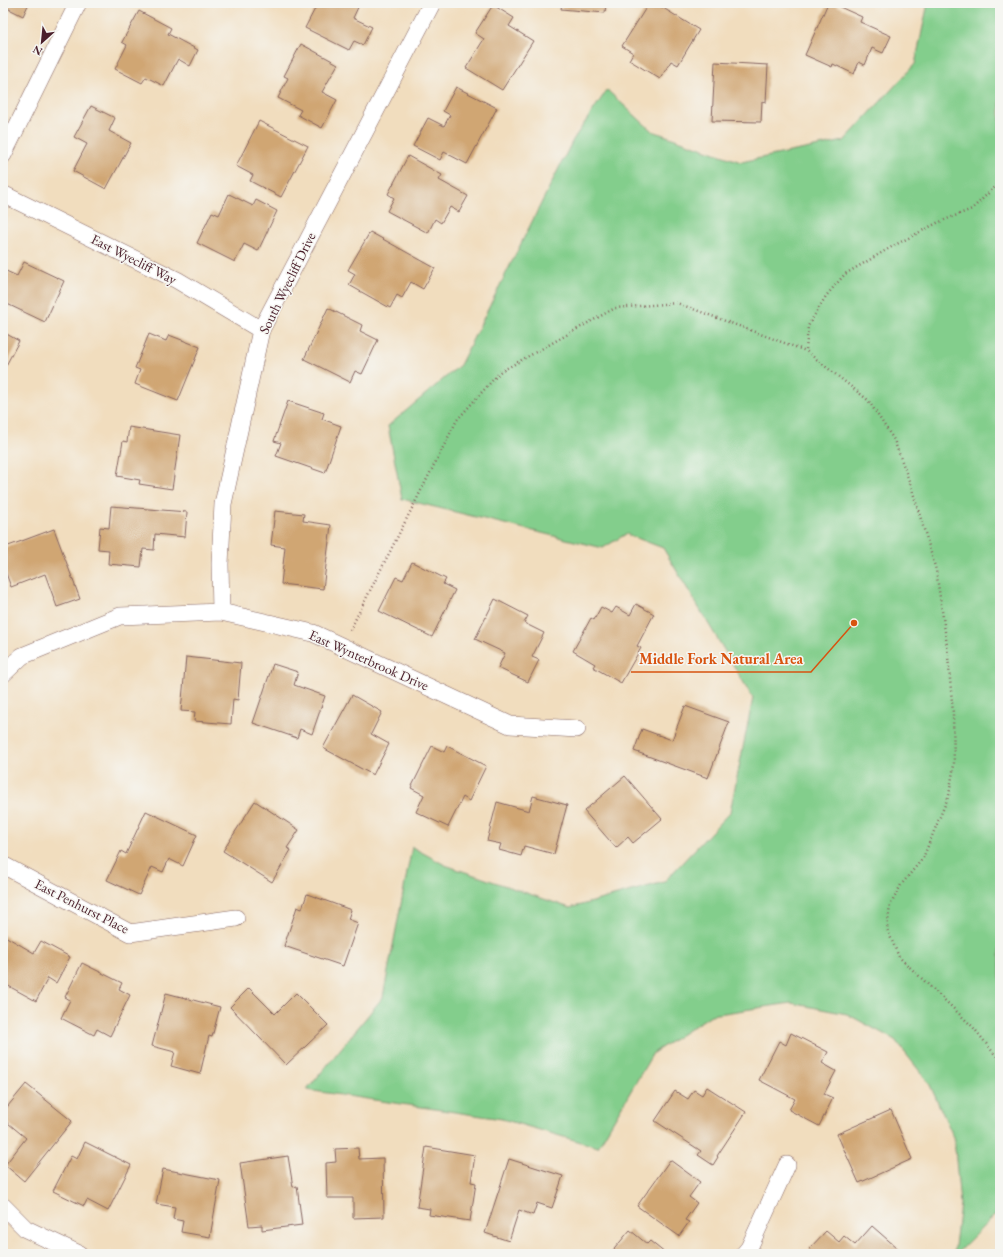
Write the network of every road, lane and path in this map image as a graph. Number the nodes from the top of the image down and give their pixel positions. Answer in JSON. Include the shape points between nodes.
{"nodes":[{"id":1,"x":78,"y":3,"type":"edge"},
{"id":2,"x":432,"y":3,"type":"edge"},
{"id":3,"x":3,"y":155,"type":"edge"},
{"id":4,"x":1000,"y":182,"type":"edge"},
{"id":5,"x":3,"y":194,"type":"edge"},
{"id":6,"x":261,"y":330,"type":"junction"},
{"id":7,"x":806,"y":351,"type":"junction"},
{"id":8,"x":221,"y":612,"type":"junction"},
{"id":9,"x":342,"y":647,"type":"junction"},
{"id":10,"x":3,"y":674,"type":"edge"},
{"id":11,"x":577,"y":729,"type":"dead end"},
{"id":12,"x":3,"y":865,"type":"edge"},
{"id":13,"x":236,"y":918,"type":"dead end"},
{"id":14,"x":1000,"y":1061,"type":"edge"},
{"id":15,"x":787,"y":1165,"type":"dead end"},
{"id":16,"x":3,"y":1206,"type":"edge"},
{"id":17,"x":79,"y":1254,"type":"edge"},
{"id":18,"x":744,"y":1254,"type":"edge"}],
"edges":[{"from":1,"to":3,"type":"street"},
{"from":2,"to":6,"type":"street","name":"South Wyecliff Drive"},
{"from":4,"to":7,"type":"path","via":[[972,208],[936,223],[845,274],[826,296],[808,326]]},
{"from":5,"to":6,"type":"street","name":"East Wyecliff Way","via":[[177,280]]},
{"from":6,"to":8,"type":"street","name":"South Wyecliff Drive","via":[[223,504]]},
{"from":7,"to":9,"type":"path","via":[[677,303],[615,308],[500,372],[457,420]]},
{"from":7,"to":14,"type":"path","via":[[868,400],[894,440],[938,577],[947,645],[954,765],[949,795],[923,858],[901,885],[890,906],[887,929],[899,957],[973,1027]]},
{"from":8,"to":9,"type":"street","name":"East Wynterbrook Drive","via":[[313,633]]},
{"from":8,"to":10,"type":"street","name":"East Wynterbrook Drive","via":[[120,616],[22,656]]},
{"from":9,"to":11,"type":"street","name":"East Wynterbrook Drive","via":[[510,725]]},
{"from":12,"to":13,"type":"street","name":"East Penhurst Place","via":[[130,933]]},
{"from":15,"to":18,"type":"street"},
{"from":16,"to":17,"type":"street","via":[[26,1229]]}]}
